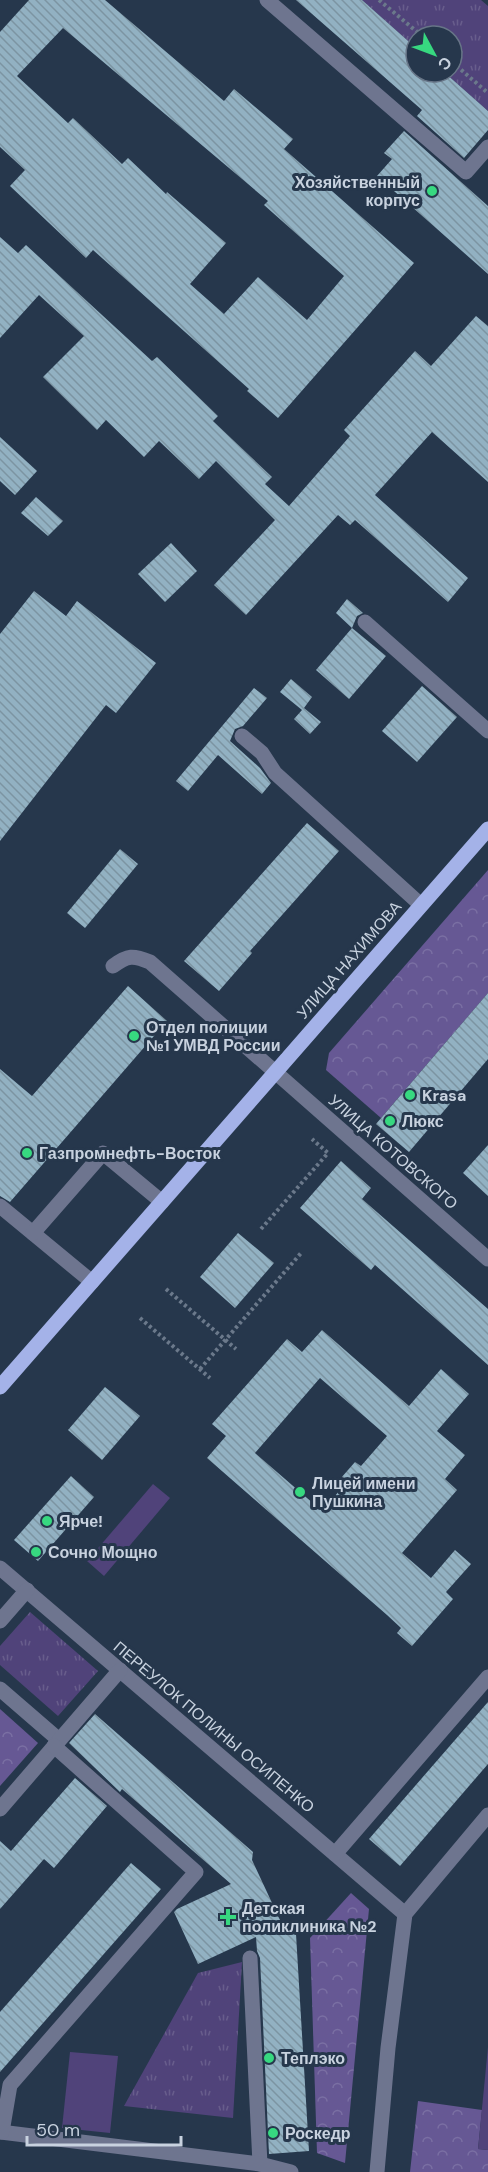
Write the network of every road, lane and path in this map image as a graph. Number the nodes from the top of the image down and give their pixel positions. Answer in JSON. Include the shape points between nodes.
{"nodes":[{"id":1,"x":267,"y":0,"type":"edge"},
{"id":2,"x":379,"y":0,"type":"edge"},
{"id":3,"x":408,"y":24,"type":"edge"},
{"id":4,"x":464,"y":72,"type":"edge"},
{"id":5,"x":488,"y":93,"type":"edge"},
{"id":6,"x":488,"y":147,"type":"edge"},
{"id":7,"x":365,"y":622,"type":"dead end"},
{"id":8,"x":488,"y":731,"type":"edge"},
{"id":9,"x":242,"y":736,"type":"dead end"},
{"id":10,"x":488,"y":829,"type":"edge"},
{"id":11,"x":421,"y":905,"type":"junction"},
{"id":12,"x":113,"y":966,"type":"dead end"},
{"id":13,"x":275,"y":1072,"type":"junction"},
{"id":14,"x":312,"y":1139,"type":"dead end"},
{"id":15,"x":162,"y":1202,"type":"junction"},
{"id":16,"x":0,"y":1206,"type":"edge"},
{"id":17,"x":261,"y":1229,"type":"dead end"},
{"id":18,"x":33,"y":1233,"type":"junction"},
{"id":19,"x":302,"y":1252,"type":"dead end"},
{"id":20,"x":488,"y":1259,"type":"edge"},
{"id":21,"x":92,"y":1282,"type":"junction"},
{"id":22,"x":166,"y":1288,"type":"dead end"},
{"id":23,"x":140,"y":1318,"type":"dead end"},
{"id":24,"x":225,"y":1340,"type":"junction"},
{"id":25,"x":236,"y":1349,"type":"dead end"},
{"id":26,"x":200,"y":1369,"type":"junction"},
{"id":27,"x":210,"y":1378,"type":"dead end"},
{"id":28,"x":0,"y":1386,"type":"edge"},
{"id":29,"x":0,"y":1568,"type":"edge"},
{"id":30,"x":27,"y":1590,"type":"junction"},
{"id":31,"x":0,"y":1621,"type":"edge"},
{"id":32,"x":120,"y":1670,"type":"junction"},
{"id":33,"x":488,"y":1677,"type":"edge"},
{"id":34,"x":0,"y":1689,"type":"edge"},
{"id":35,"x":56,"y":1743,"type":"junction"},
{"id":36,"x":0,"y":1809,"type":"edge"},
{"id":37,"x":488,"y":1815,"type":"edge"},
{"id":38,"x":335,"y":1854,"type":"junction"},
{"id":39,"x":405,"y":1914,"type":"junction"},
{"id":40,"x":250,"y":1958,"type":"dead end"},
{"id":41,"x":1,"y":2132,"type":"edge"},
{"id":42,"x":260,"y":2164,"type":"junction"},
{"id":43,"x":291,"y":2172,"type":"edge"},
{"id":44,"x":377,"y":2172,"type":"edge"}],
"edges":[{"from":1,"to":6,"type":"street","via":[[466,172]]},
{"from":2,"to":3,"type":"path"},
{"from":4,"to":5,"type":"path"},
{"from":7,"to":8,"type":"street"},
{"from":9,"to":11,"type":"street","via":[[262,753],[275,773]]},
{"from":10,"to":11,"type":"main road","name":"УЛИЦА НАХИМОВА"},
{"from":11,"to":13,"type":"main road","name":"УЛИЦА НАХИМОВА"},
{"from":12,"to":13,"type":"street","name":"УЛИЦА КОТОВСКОГО","via":[[136,956],[150,962]]},
{"from":13,"to":15,"type":"main road","name":"УЛИЦА НАХИМОВА"},
{"from":13,"to":20,"type":"street","name":"УЛИЦА КОТОВСКОГО"},
{"from":14,"to":17,"type":"path","via":[[328,1153]]},
{"from":15,"to":18,"type":"street","via":[[103,1153]]},
{"from":15,"to":21,"type":"main road","name":"УЛИЦА НАХИМОВА"},
{"from":16,"to":18,"type":"street"},
{"from":18,"to":21,"type":"street"},
{"from":19,"to":24,"type":"path"},
{"from":21,"to":28,"type":"main road","name":"УЛИЦА НАХИМОВА"},
{"from":22,"to":24,"type":"path"},
{"from":23,"to":26,"type":"path"},
{"from":24,"to":25,"type":"path"},
{"from":24,"to":26,"type":"path"},
{"from":26,"to":27,"type":"path"},
{"from":29,"to":30,"type":"street","name":"ПЕРЕУЛОК ПОЛИНЫ ОСИПЕНКО"},
{"from":30,"to":31,"type":"street"},
{"from":30,"to":32,"type":"street","name":"ПЕРЕУЛОК ПОЛИНЫ ОСИПЕНКО"},
{"from":32,"to":35,"type":"street"},
{"from":32,"to":38,"type":"street","name":"ПЕРЕУЛОК ПОЛИНЫ ОСИПЕНКО"},
{"from":33,"to":38,"type":"street"},
{"from":34,"to":35,"type":"street"},
{"from":35,"to":36,"type":"street"},
{"from":35,"to":41,"type":"street","via":[[196,1872],[10,2085]]},
{"from":37,"to":39,"type":"street"},
{"from":38,"to":39,"type":"street","name":"ПЕРЕУЛОК ПОЛИНЫ ОСИПЕНКО"},
{"from":39,"to":44,"type":"street"},
{"from":40,"to":42,"type":"street"},
{"from":41,"to":42,"type":"street"},
{"from":42,"to":43,"type":"street"}]}
